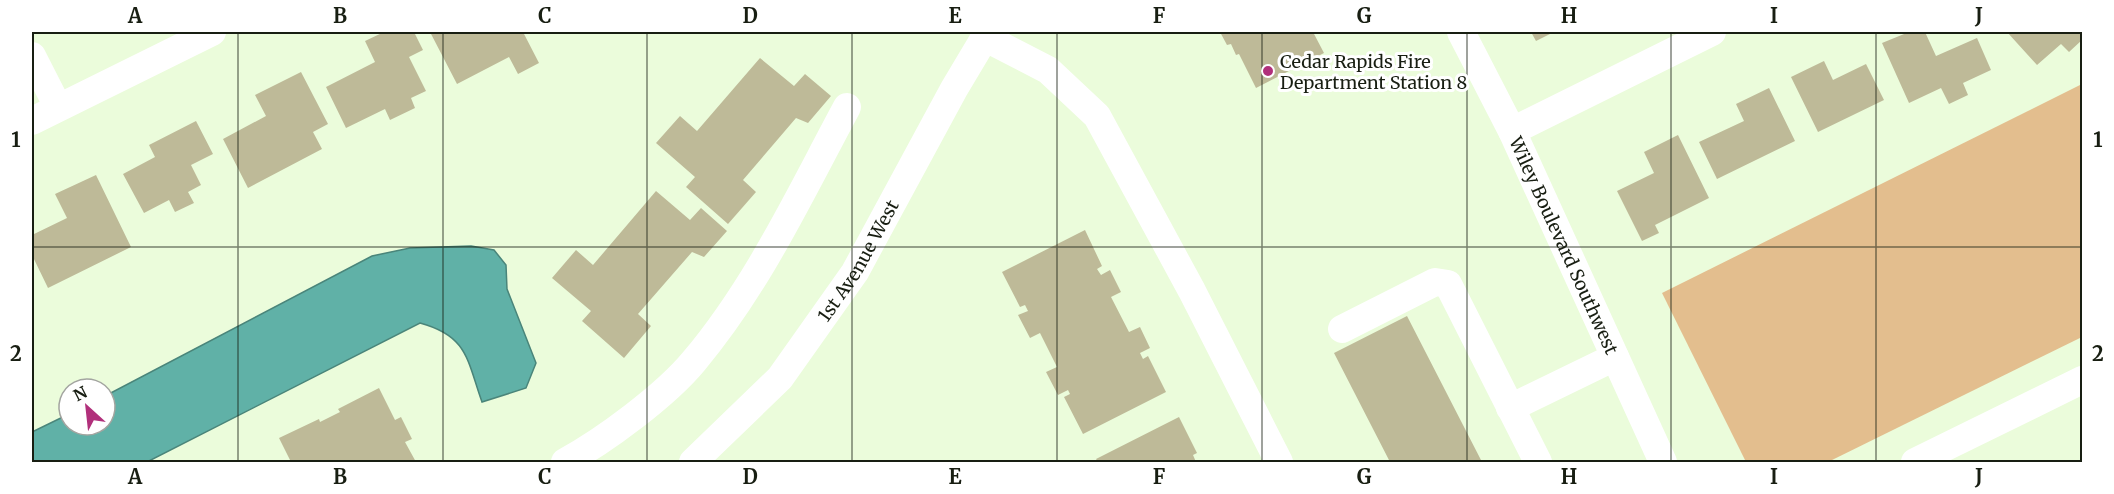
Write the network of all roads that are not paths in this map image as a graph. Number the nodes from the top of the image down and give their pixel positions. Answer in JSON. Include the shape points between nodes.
{"nodes":[{"id":1,"x":212,"y":32,"type":"edge"},
{"id":2,"x":1461,"y":32,"type":"edge"},
{"id":3,"x":1712,"y":32,"type":"edge"},
{"id":4,"x":986,"y":34,"type":"edge"},
{"id":5,"x":32,"y":56,"type":"edge"},
{"id":6,"x":58,"y":107,"type":"junction"},
{"id":7,"x":847,"y":107,"type":"dead end"},
{"id":8,"x":32,"y":121,"type":"edge"},
{"id":9,"x":1512,"y":131,"type":"junction"},
{"id":10,"x":1342,"y":329,"type":"dead end"},
{"id":11,"x":1615,"y":357,"type":"junction"},
{"id":12,"x":2082,"y":380,"type":"edge"},
{"id":13,"x":1510,"y":408,"type":"junction"},
{"id":14,"x":565,"y":462,"type":"edge"},
{"id":15,"x":693,"y":462,"type":"edge"},
{"id":16,"x":1279,"y":462,"type":"edge"},
{"id":17,"x":1538,"y":462,"type":"edge"},
{"id":18,"x":1663,"y":462,"type":"edge"},
{"id":19,"x":1915,"y":462,"type":"edge"}],
"edges":[{"from":1,"to":6,"type":"street"},
{"from":2,"to":9,"type":"street","name":"Wiley Boulevard Southwest"},
{"from":3,"to":9,"type":"street"},
{"from":4,"to":15,"type":"street","name":"1st Avenue West","via":[[855,272],[780,378]]},
{"from":4,"to":16,"type":"street","via":[[1048,70],[1097,116]]},
{"from":5,"to":6,"type":"street"},
{"from":6,"to":8,"type":"street"},
{"from":7,"to":14,"type":"street","via":[[761,267],[693,363],[632,417]]},
{"from":9,"to":11,"type":"street","name":"Wiley Boulevard Southwest"},
{"from":10,"to":13,"type":"street","via":[[1435,282],[1448,284]]},
{"from":11,"to":13,"type":"street"},
{"from":11,"to":18,"type":"street","name":"Wiley Boulevard Southwest"},
{"from":12,"to":19,"type":"street"},
{"from":13,"to":17,"type":"street"}]}
